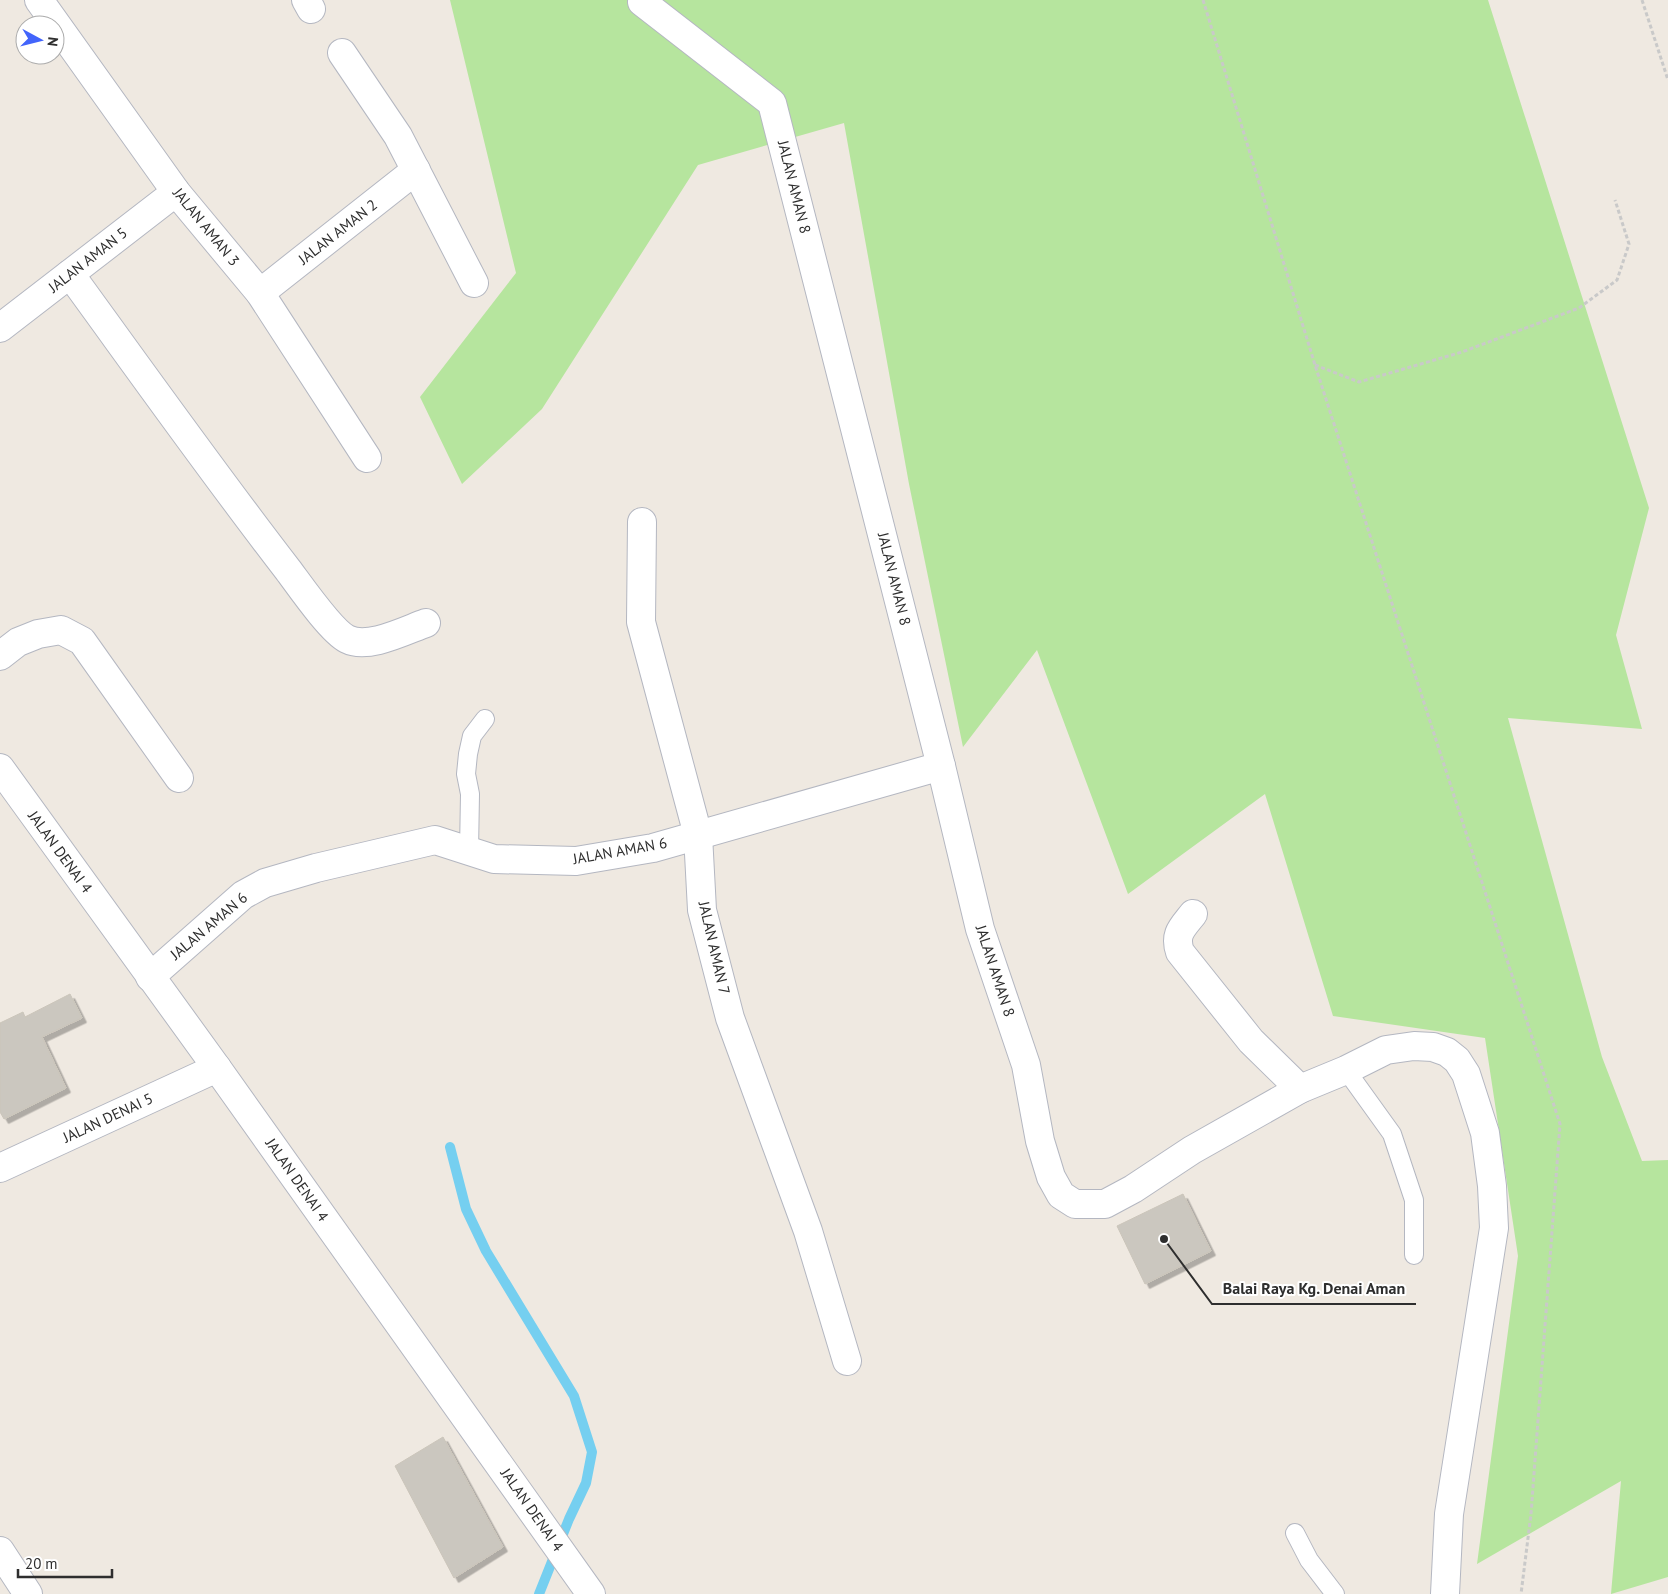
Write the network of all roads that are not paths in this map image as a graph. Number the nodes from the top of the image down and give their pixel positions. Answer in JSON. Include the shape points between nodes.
{"nodes":[{"id":1,"x":39,"y":0,"type":"edge"},
{"id":2,"x":642,"y":2,"type":"dead end"},
{"id":3,"x":342,"y":53,"type":"dead end"},
{"id":4,"x":416,"y":170,"type":"junction"},
{"id":5,"x":176,"y":192,"type":"junction"},
{"id":6,"x":70,"y":274,"type":"junction"},
{"id":7,"x":474,"y":283,"type":"dead end"},
{"id":8,"x":260,"y":293,"type":"junction"},
{"id":9,"x":0,"y":328,"type":"edge"},
{"id":10,"x":367,"y":458,"type":"dead end"},
{"id":11,"x":642,"y":522,"type":"dead end"},
{"id":12,"x":426,"y":623,"type":"dead end"},
{"id":13,"x":0,"y":656,"type":"edge"},
{"id":14,"x":486,"y":719,"type":"dead end"},
{"id":15,"x":941,"y":766,"type":"junction"},
{"id":16,"x":0,"y":768,"type":"edge"},
{"id":17,"x":179,"y":778,"type":"dead end"},
{"id":18,"x":698,"y":835,"type":"junction"},
{"id":19,"x":469,"y":851,"type":"junction"},
{"id":20,"x":1193,"y":914,"type":"dead end"},
{"id":21,"x":150,"y":976,"type":"junction"},
{"id":22,"x":217,"y":1068,"type":"junction"},
{"id":23,"x":1346,"y":1070,"type":"junction"},
{"id":24,"x":1300,"y":1089,"type":"junction"},
{"id":25,"x":0,"y":1168,"type":"edge"},
{"id":26,"x":1414,"y":1255,"type":"dead end"},
{"id":27,"x":847,"y":1361,"type":"dead end"},
{"id":28,"x":1295,"y":1533,"type":"dead end"},
{"id":29,"x":0,"y":1551,"type":"edge"},
{"id":30,"x":28,"y":1594,"type":"edge"},
{"id":31,"x":592,"y":1594,"type":"edge"},
{"id":32,"x":1335,"y":1594,"type":"edge"},
{"id":33,"x":1445,"y":1594,"type":"edge"}],
"edges":[{"from":1,"to":5,"type":"street","name":"JALAN AMAN 3"},
{"from":2,"to":15,"type":"street","name":"JALAN AMAN 8","via":[[772,103]]},
{"from":3,"to":4,"type":"street","via":[[398,136]]},
{"from":4,"to":7,"type":"street"},
{"from":4,"to":8,"type":"street","name":"JALAN AMAN 2"},
{"from":5,"to":6,"type":"street","name":"JALAN AMAN 5"},
{"from":5,"to":8,"type":"street","name":"JALAN AMAN 3"},
{"from":6,"to":9,"type":"street","name":"JALAN AMAN 5"},
{"from":6,"to":12,"type":"street","via":[[262,537],[331,625],[346,639],[360,642],[378,640]]},
{"from":8,"to":10,"type":"street","name":"JALAN AMAN 3"},
{"from":11,"to":18,"type":"street","name":"JALAN AMAN 7","via":[[640,622]]},
{"from":13,"to":17,"type":"street","via":[[18,642],[38,634],[62,630],[82,641]]},
{"from":14,"to":19,"type":"lane","via":[[472,736],[468,754]]},
{"from":15,"to":18,"type":"street","name":"JALAN AMAN 6"},
{"from":15,"to":24,"type":"street","name":"JALAN AMAN 8","via":[[980,928],[1026,1065],[1040,1141],[1051,1178],[1061,1195],[1075,1204],[1105,1204]]},
{"from":16,"to":21,"type":"street","name":"JALAN DENAI 4"},
{"from":18,"to":19,"type":"street","name":"JALAN AMAN 6","via":[[653,848],[576,861],[494,859]]},
{"from":18,"to":27,"type":"street","name":"JALAN AMAN 7","via":[[702,910],[730,1018],[808,1230]]},
{"from":19,"to":21,"type":"street","name":"JALAN AMAN 6","via":[[435,840],[266,883],[242,895]]},
{"from":20,"to":24,"type":"street","via":[[1176,941],[1180,952],[1251,1041]]},
{"from":21,"to":22,"type":"street","name":"JALAN DENAI 4"},
{"from":22,"to":25,"type":"street","name":"JALAN DENAI 5"},
{"from":22,"to":31,"type":"street","name":"JALAN DENAI 4"},
{"from":23,"to":24,"type":"street"},
{"from":23,"to":26,"type":"lane","via":[[1392,1134],[1414,1200]]},
{"from":23,"to":33,"type":"street","via":[[1386,1050],[1414,1046],[1433,1047],[1446,1052],[1457,1060],[1466,1074],[1485,1133],[1494,1228],[1449,1514]]},
{"from":28,"to":32,"type":"lane","via":[[1309,1560]]},
{"from":29,"to":30,"type":"street"}]}
